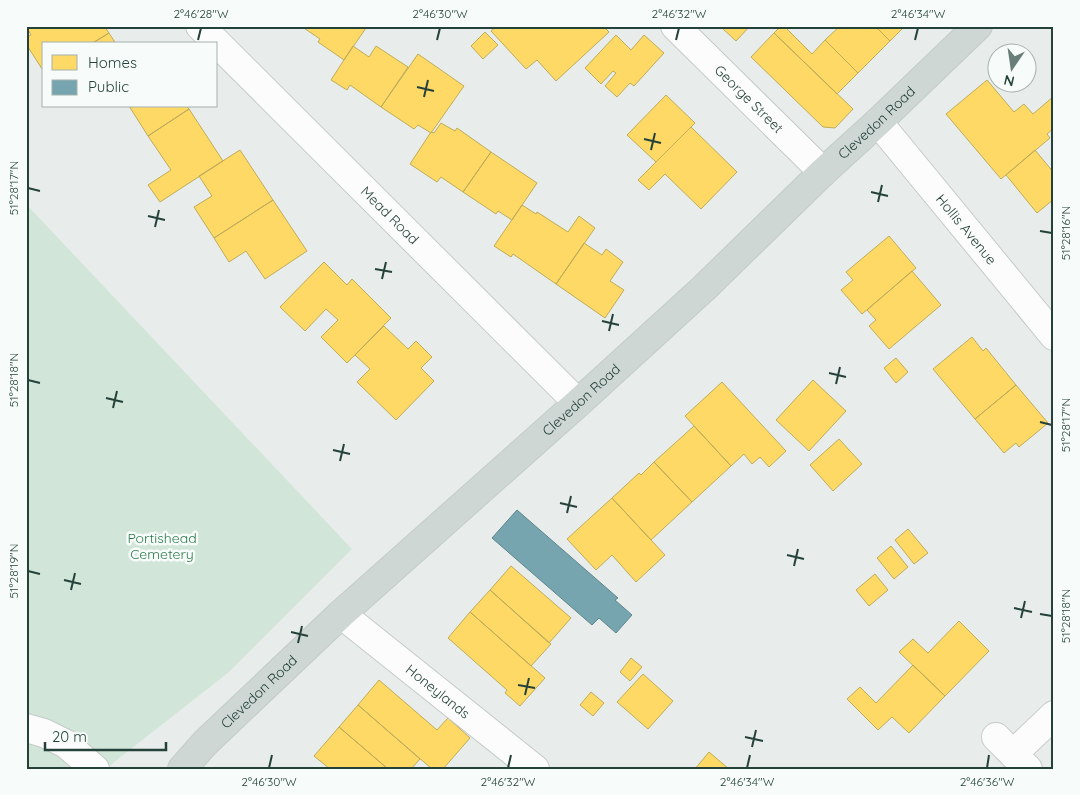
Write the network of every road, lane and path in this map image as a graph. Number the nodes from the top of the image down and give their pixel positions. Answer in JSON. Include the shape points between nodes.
{"nodes":[{"id":1,"x":200,"y":26,"type":"edge"},
{"id":2,"x":675,"y":26,"type":"edge"},
{"id":3,"x":978,"y":26,"type":"edge"},
{"id":4,"x":216,"y":42,"type":"edge"},
{"id":5,"x":218,"y":44,"type":"edge"},
{"id":6,"x":878,"y":122,"type":"junction"},
{"id":7,"x":823,"y":172,"type":"junction"},
{"id":8,"x":1054,"y":336,"type":"edge"},
{"id":9,"x":578,"y":403,"type":"junction"},
{"id":10,"x":341,"y":614,"type":"junction"},
{"id":11,"x":1054,"y":715,"type":"edge"},
{"id":12,"x":26,"y":728,"type":"edge"},
{"id":13,"x":1012,"y":753,"type":"edge"},
{"id":14,"x":95,"y":769,"type":"edge"},
{"id":15,"x":182,"y":769,"type":"edge"},
{"id":16,"x":535,"y":769,"type":"edge"}],
"edges":[{"from":1,"to":4,"type":"street","name":"Mead Road"},
{"from":2,"to":7,"type":"street","name":"George Street"},
{"from":3,"to":6,"type":"main road","name":"Clevedon Road"},
{"from":5,"to":9,"type":"street","name":"Mead Road"},
{"from":6,"to":7,"type":"main road","name":"Clevedon Road"},
{"from":6,"to":8,"type":"street","name":"Hollis Avenue"},
{"from":7,"to":9,"type":"main road","name":"Clevedon Road","via":[[704,288]]},
{"from":9,"to":10,"type":"main road","name":"Clevedon Road"},
{"from":10,"to":15,"type":"main road","name":"Clevedon Road"},
{"from":10,"to":16,"type":"street","name":"Honeylands"},
{"from":11,"to":13,"type":"street"},
{"from":12,"to":14,"type":"street","via":[[66,744]]}]}
